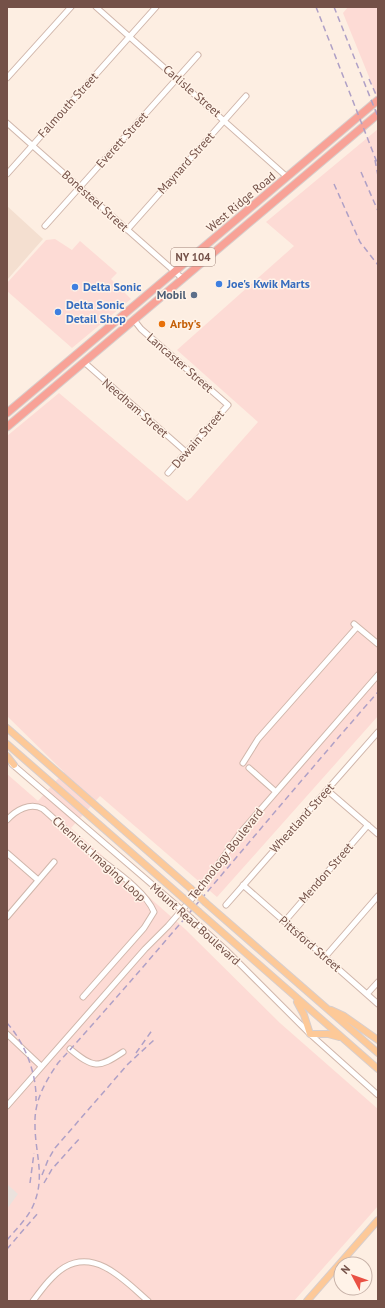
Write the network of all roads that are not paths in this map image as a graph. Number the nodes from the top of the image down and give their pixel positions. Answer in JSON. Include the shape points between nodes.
{"nodes":[{"id":1,"x":71,"y":7,"type":"edge"},
{"id":2,"x":96,"y":7,"type":"edge"},
{"id":3,"x":156,"y":7,"type":"edge"},
{"id":4,"x":130,"y":37,"type":"junction"},
{"id":5,"x":198,"y":54,"type":"dead end"},
{"id":6,"x":7,"y":78,"type":"edge"},
{"id":7,"x":177,"y":78,"type":"junction"},
{"id":8,"x":246,"y":96,"type":"dead end"},
{"id":9,"x":378,"y":100,"type":"edge"},
{"id":10,"x":378,"y":114,"type":"edge"},
{"id":11,"x":224,"y":120,"type":"junction"},
{"id":12,"x":7,"y":123,"type":"edge"},
{"id":13,"x":32,"y":146,"type":"junction"},
{"id":14,"x":7,"y":174,"type":"edge"},
{"id":15,"x":287,"y":177,"type":"junction"},
{"id":16,"x":80,"y":188,"type":"junction"},
{"id":17,"x":45,"y":226,"type":"dead end"},
{"id":18,"x":127,"y":230,"type":"junction"},
{"id":19,"x":175,"y":272,"type":"junction"},
{"id":20,"x":183,"y":279,"type":"junction"},
{"id":21,"x":134,"y":320,"type":"junction"},
{"id":22,"x":84,"y":362,"type":"junction"},
{"id":23,"x":228,"y":405,"type":"joint"},
{"id":24,"x":7,"y":413,"type":"edge"},
{"id":25,"x":7,"y":427,"type":"edge"},
{"id":26,"x":186,"y":452,"type":"junction"},
{"id":27,"x":168,"y":473,"type":"dead end"},
{"id":28,"x":378,"y":644,"type":"edge"},
{"id":29,"x":378,"y":675,"type":"edge"},
{"id":30,"x":7,"y":728,"type":"edge"},
{"id":31,"x":378,"y":732,"type":"edge"},
{"id":32,"x":7,"y":744,"type":"edge"},
{"id":33,"x":7,"y":756,"type":"edge"},
{"id":34,"x":7,"y":759,"type":"edge"},
{"id":35,"x":243,"y":763,"type":"dead end"},
{"id":36,"x":14,"y":765,"type":"junction"},
{"id":37,"x":249,"y":768,"type":"dead end"},
{"id":38,"x":327,"y":790,"type":"junction"},
{"id":39,"x":276,"y":792,"type":"junction"},
{"id":40,"x":7,"y":820,"type":"edge"},
{"id":41,"x":368,"y":825,"type":"junction"},
{"id":42,"x":378,"y":834,"type":"edge"},
{"id":43,"x":7,"y":854,"type":"edge"},
{"id":44,"x":54,"y":862,"type":"dead end"},
{"id":45,"x":38,"y":880,"type":"junction"},
{"id":46,"x":243,"y":884,"type":"junction"},
{"id":47,"x":378,"y":896,"type":"edge"},
{"id":48,"x":226,"y":905,"type":"dead end"},
{"id":49,"x":7,"y":917,"type":"edge"},
{"id":50,"x":284,"y":921,"type":"junction"},
{"id":51,"x":325,"y":957,"type":"junction"},
{"id":52,"x":378,"y":982,"type":"edge"},
{"id":53,"x":285,"y":989,"type":"junction"},
{"id":54,"x":367,"y":994,"type":"junction"},
{"id":55,"x":83,"y":997,"type":"dead end"},
{"id":56,"x":378,"y":1004,"type":"edge"},
{"id":57,"x":325,"y":1008,"type":"junction"},
{"id":58,"x":7,"y":1034,"type":"edge"},
{"id":59,"x":310,"y":1034,"type":"junction"},
{"id":60,"x":340,"y":1037,"type":"junction"},
{"id":61,"x":378,"y":1040,"type":"edge"},
{"id":62,"x":70,"y":1049,"type":"dead end"},
{"id":63,"x":123,"y":1052,"type":"dead end"},
{"id":64,"x":378,"y":1053,"type":"edge"},
{"id":65,"x":41,"y":1066,"type":"junction"},
{"id":66,"x":378,"y":1069,"type":"edge"},
{"id":67,"x":378,"y":1095,"type":"edge"},
{"id":68,"x":7,"y":1106,"type":"edge"},
{"id":69,"x":378,"y":1220,"type":"edge"},
{"id":70,"x":33,"y":1301,"type":"edge"},
{"id":71,"x":148,"y":1301,"type":"edge"},
{"id":72,"x":307,"y":1301,"type":"edge"}],
"edges":[{"from":1,"to":6,"type":"street"},
{"from":2,"to":4,"type":"street","name":"Carlisle Street"},
{"from":3,"to":4,"type":"street","name":"Falmouth Street"},
{"from":4,"to":7,"type":"street","name":"Carlisle Street"},
{"from":4,"to":13,"type":"street","name":"Falmouth Street"},
{"from":5,"to":7,"type":"street","name":"Everett Street"},
{"from":7,"to":11,"type":"street","name":"Carlisle Street"},
{"from":7,"to":16,"type":"street","name":"Everett Street"},
{"from":8,"to":11,"type":"street","name":"Maynard Street"},
{"from":9,"to":15,"type":"highway","name":"West Ridge Road","number":"NY 104"},
{"from":10,"to":20,"type":"highway","name":"West Ridge Road","number":"NY 104"},
{"from":11,"to":15,"type":"street","name":"Carlisle Street"},
{"from":11,"to":18,"type":"street","name":"Maynard Street"},
{"from":12,"to":13,"type":"street","name":"Bonesteel Street"},
{"from":13,"to":14,"type":"street","name":"Falmouth Street"},
{"from":13,"to":16,"type":"street","name":"Bonesteel Street"},
{"from":15,"to":19,"type":"highway","name":"West Ridge Road","number":"NY 104"},
{"from":16,"to":17,"type":"street","name":"Everett Street"},
{"from":16,"to":18,"type":"street","name":"Bonesteel Street"},
{"from":18,"to":19,"type":"street","name":"Bonesteel Street"},
{"from":19,"to":20,"type":"street","name":"Bonesteel Street"},
{"from":19,"to":24,"type":"highway","name":"West Ridge Road","number":"NY 104"},
{"from":20,"to":21,"type":"highway","name":"West Ridge Road","number":"NY 104"},
{"from":21,"to":22,"type":"highway","name":"West Ridge Road","number":"NY 104"},
{"from":21,"to":23,"type":"street","name":"Lancaster Street","via":[[141,330]]},
{"from":22,"to":25,"type":"highway","name":"West Ridge Road","number":"NY 104"},
{"from":22,"to":26,"type":"street","name":"Needham Street"},
{"from":23,"to":26,"type":"street","name":"Dewain Street"},
{"from":26,"to":27,"type":"street","name":"Dewain Street"},
{"from":28,"to":35,"type":"street","via":[[355,626],[258,739]]},
{"from":29,"to":39,"type":"street","name":"Technology Boulevard"},
{"from":30,"to":57,"type":"main road","name":"Mount Read Boulevard","bridge":true},
{"from":31,"to":38,"type":"street","name":"Wheatland Street"},
{"from":32,"to":53,"type":"main road","name":"Mount Read Boulevard","bridge":true},
{"from":33,"to":36,"type":"main road"},
{"from":34,"to":36,"type":"street","name":"Mount Read Boulevard"},
{"from":36,"to":59,"type":"street","name":"Mount Read Boulevard","bridge":true,"via":[[192,919]]},
{"from":37,"to":39,"type":"street"},
{"from":38,"to":41,"type":"street"},
{"from":38,"to":46,"type":"street","name":"Wheatland Street"},
{"from":39,"to":65,"type":"street","name":"Technology Boulevard","via":[[241,832],[203,886]]},
{"from":40,"to":55,"type":"street","name":"Chemical Imaging Loop","via":[[13,813],[26,807],[38,806],[44,809],[82,844],[121,874],[154,912],[144,928]]},
{"from":41,"to":42,"type":"street"},
{"from":41,"to":50,"type":"street","name":"Mendon Street"},
{"from":43,"to":45,"type":"street"},
{"from":44,"to":45,"type":"street"},
{"from":45,"to":49,"type":"street"},
{"from":46,"to":48,"type":"street","name":"Wheatland Street"},
{"from":46,"to":50,"type":"street","name":"Pittsford Street"},
{"from":47,"to":51,"type":"street"},
{"from":50,"to":51,"type":"street","name":"Pittsford Street"},
{"from":51,"to":54,"type":"street","name":"Pittsford Street"},
{"from":52,"to":54,"type":"street"},
{"from":53,"to":59,"type":"main road","via":[[299,1006]]},
{"from":53,"to":60,"type":"main road","name":"Mount Read Boulevard"},
{"from":54,"to":56,"type":"street","name":"Pittsford Street"},
{"from":57,"to":61,"type":"main road","via":[[344,1016]]},
{"from":57,"to":64,"type":"main road","name":"Mount Read Boulevard"},
{"from":58,"to":65,"type":"street"},
{"from":59,"to":60,"type":"main road"},
{"from":59,"to":67,"type":"street","name":"Mount Read Boulevard"},
{"from":60,"to":66,"type":"main road","name":"Mount Read Boulevard"},
{"from":62,"to":63,"type":"street","via":[[86,1063],[97,1066],[108,1063]]},
{"from":65,"to":68,"type":"street","name":"Technology Boulevard"},
{"from":69,"to":72,"type":"main road"},
{"from":70,"to":71,"type":"street","via":[[55,1275],[65,1268],[87,1262],[112,1271]]}]}
